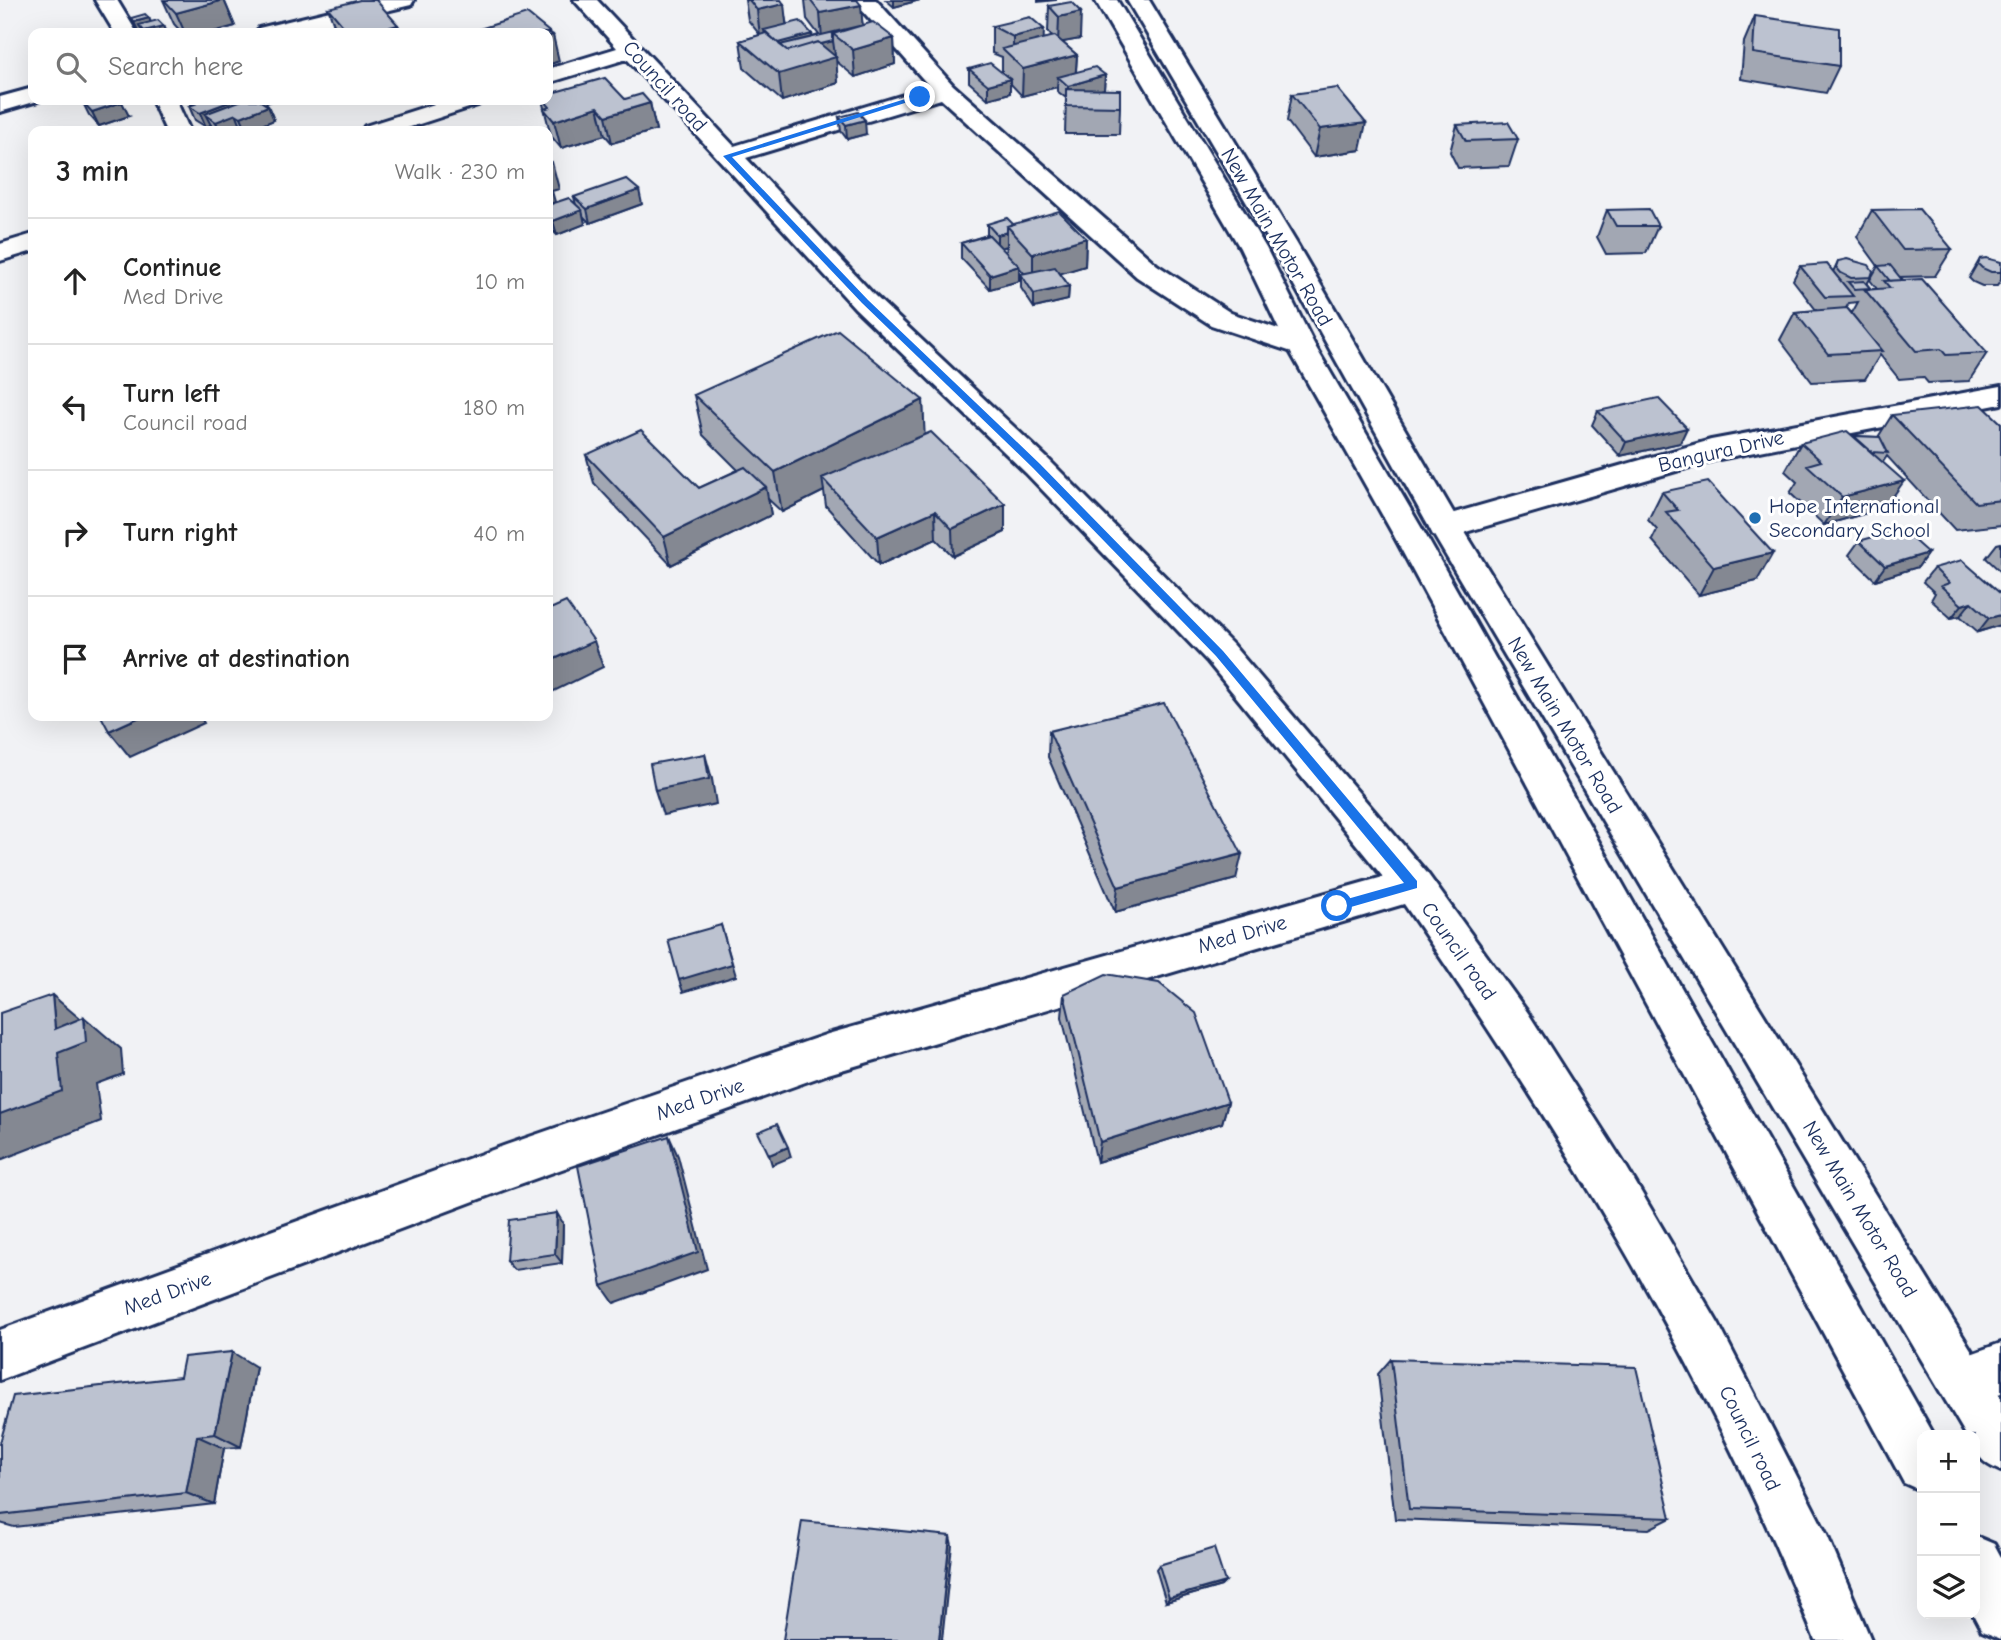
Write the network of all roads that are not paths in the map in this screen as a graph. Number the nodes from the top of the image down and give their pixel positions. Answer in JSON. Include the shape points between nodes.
{"nodes":[{"id":1,"x":106,"y":0,"type":"edge"},
{"id":2,"x":403,"y":0,"type":"edge"},
{"id":3,"x":585,"y":0,"type":"edge"},
{"id":4,"x":864,"y":0,"type":"edge"},
{"id":5,"x":1106,"y":0,"type":"edge"},
{"id":6,"x":1138,"y":0,"type":"edge"},
{"id":7,"x":123,"y":28,"type":"edge"},
{"id":8,"x":288,"y":28,"type":"edge"},
{"id":9,"x":633,"y":50,"type":"junction"},
{"id":10,"x":553,"y":74,"type":"edge"},
{"id":11,"x":945,"y":90,"type":"junction"},
{"id":12,"x":28,"y":97,"type":"edge"},
{"id":13,"x":0,"y":105,"type":"edge"},
{"id":14,"x":166,"y":105,"type":"edge"},
{"id":15,"x":455,"y":105,"type":"edge"},
{"id":16,"x":175,"y":126,"type":"edge"},
{"id":17,"x":389,"y":126,"type":"edge"},
{"id":18,"x":727,"y":156,"type":"junction"},
{"id":19,"x":28,"y":244,"type":"edge"},
{"id":20,"x":0,"y":253,"type":"edge"},
{"id":21,"x":1301,"y":346,"type":"junction"},
{"id":22,"x":2001,"y":395,"type":"edge"},
{"id":23,"x":1445,"y":527,"type":"junction"},
{"id":24,"x":1413,"y":885,"type":"junction"},
{"id":25,"x":0,"y":1355,"type":"edge"},
{"id":26,"x":1982,"y":1374,"type":"edge"},
{"id":27,"x":2001,"y":1445,"type":"edge"},
{"id":28,"x":1917,"y":1456,"type":"edge"},
{"id":29,"x":1980,"y":1572,"type":"edge"},
{"id":30,"x":2001,"y":1612,"type":"edge"},
{"id":31,"x":1843,"y":1640,"type":"edge"}],
"edges":[{"from":1,"to":7,"type":"main road"},
{"from":2,"to":8,"type":"main road"},
{"from":3,"to":9,"type":"main road","name":"Council road"},
{"from":4,"to":11,"type":"main road"},
{"from":5,"to":21,"type":"main road","name":"New Main Motor Road","via":[[1253,248]]},
{"from":6,"to":23,"type":"main road","name":"New Main Motor Road"},
{"from":9,"to":10,"type":"main road"},
{"from":9,"to":18,"type":"main road","name":"Council road"},
{"from":11,"to":18,"type":"main road"},
{"from":11,"to":21,"type":"main road","via":[[1147,271],[1221,319]]},
{"from":12,"to":13,"type":"main road"},
{"from":14,"to":16,"type":"main road"},
{"from":15,"to":17,"type":"main road"},
{"from":18,"to":24,"type":"main road","name":"Council road","via":[[865,302],[1037,466],[1220,653]]},
{"from":19,"to":20,"type":"main road"},
{"from":21,"to":28,"type":"main road","name":"New Main Motor Road"},
{"from":22,"to":23,"type":"main road","name":"Bangura Drive","via":[[1711,450]]},
{"from":23,"to":26,"type":"main road","name":"New Main Motor Road"},
{"from":24,"to":25,"type":"main road","name":"Med Drive","via":[[828,1054],[506,1167]]},
{"from":24,"to":31,"type":"main road","name":"Council road","via":[[1513,1027],[1689,1320],[1808,1554]]},
{"from":26,"to":27,"type":"main road","name":"New Main Motor Road"},
{"from":29,"to":30,"type":"main road"}]}
